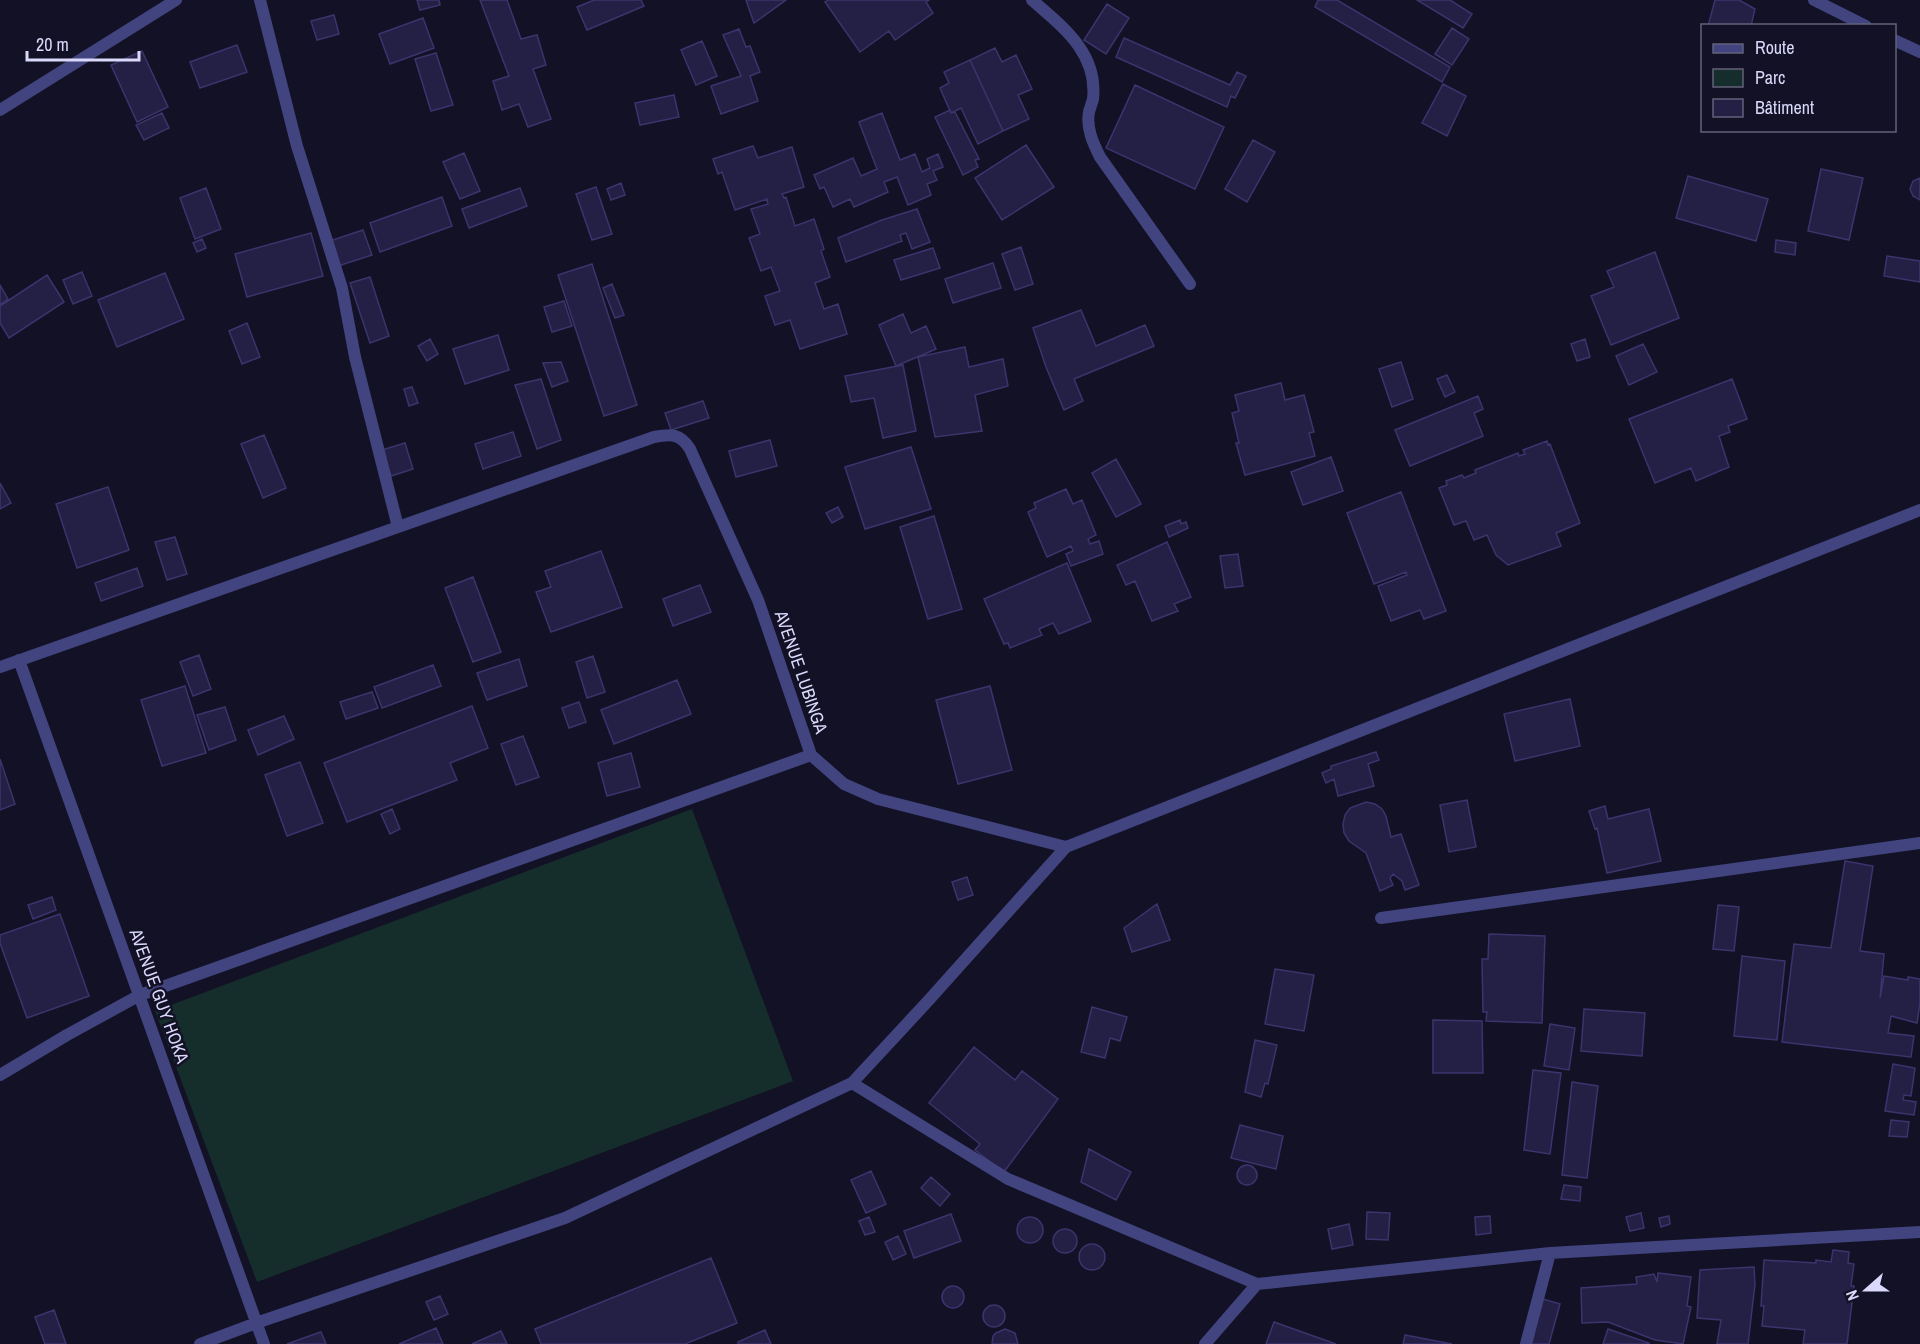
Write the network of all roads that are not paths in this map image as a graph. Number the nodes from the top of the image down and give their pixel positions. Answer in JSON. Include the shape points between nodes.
{"nodes":[{"id":1,"x":176,"y":0,"type":"edge"},
{"id":2,"x":260,"y":0,"type":"edge"},
{"id":3,"x":1032,"y":0,"type":"edge"},
{"id":4,"x":1814,"y":0,"type":"edge"},
{"id":5,"x":1862,"y":24,"type":"edge"},
{"id":6,"x":1896,"y":41,"type":"edge"},
{"id":7,"x":1920,"y":52,"type":"edge"},
{"id":8,"x":0,"y":110,"type":"edge"},
{"id":9,"x":1190,"y":284,"type":"dead end"},
{"id":10,"x":1920,"y":510,"type":"edge"},
{"id":11,"x":398,"y":527,"type":"junction"},
{"id":12,"x":19,"y":660,"type":"junction"},
{"id":13,"x":0,"y":667,"type":"edge"},
{"id":14,"x":811,"y":755,"type":"junction"},
{"id":15,"x":1920,"y":843,"type":"edge"},
{"id":16,"x":1066,"y":847,"type":"junction"},
{"id":17,"x":1381,"y":918,"type":"dead end"},
{"id":18,"x":140,"y":995,"type":"junction"},
{"id":19,"x":0,"y":1075,"type":"edge"},
{"id":20,"x":852,"y":1083,"type":"junction"},
{"id":21,"x":1920,"y":1232,"type":"edge"},
{"id":22,"x":1550,"y":1253,"type":"junction"},
{"id":23,"x":1257,"y":1284,"type":"junction"},
{"id":24,"x":256,"y":1323,"type":"junction"},
{"id":25,"x":200,"y":1344,"type":"edge"},
{"id":26,"x":264,"y":1344,"type":"edge"},
{"id":27,"x":1205,"y":1344,"type":"edge"},
{"id":28,"x":1526,"y":1344,"type":"edge"}],
"edges":[{"from":1,"to":8,"type":"street"},
{"from":2,"to":11,"type":"street","via":[[297,147],[342,288],[355,357]]},
{"from":3,"to":9,"type":"street","via":[[1070,33],[1083,51],[1092,82],[1090,136],[1100,157]]},
{"from":4,"to":5,"type":"street"},
{"from":6,"to":7,"type":"street"},
{"from":10,"to":16,"type":"street"},
{"from":11,"to":12,"type":"street","name":"AVENUE LUBINGA"},
{"from":11,"to":14,"type":"street","name":"AVENUE LUBINGA","via":[[654,437],[667,435],[684,440],[758,600]]},
{"from":12,"to":13,"type":"street","name":"AVENUE LUBINGA"},
{"from":12,"to":18,"type":"street","name":"AVENUE GUY HOKA"},
{"from":14,"to":16,"type":"street","via":[[844,784],[878,799]]},
{"from":14,"to":18,"type":"street"},
{"from":15,"to":17,"type":"street"},
{"from":16,"to":20,"type":"street"},
{"from":18,"to":19,"type":"street"},
{"from":18,"to":24,"type":"street","name":"AVENUE GUY HOKA"},
{"from":20,"to":23,"type":"street","via":[[1008,1179]]},
{"from":20,"to":24,"type":"street","via":[[564,1218]]},
{"from":21,"to":22,"type":"street"},
{"from":22,"to":23,"type":"street"},
{"from":22,"to":28,"type":"street"},
{"from":23,"to":27,"type":"street"},
{"from":24,"to":25,"type":"street"},
{"from":24,"to":26,"type":"street","name":"AVENUE GUY HOKA"}]}
